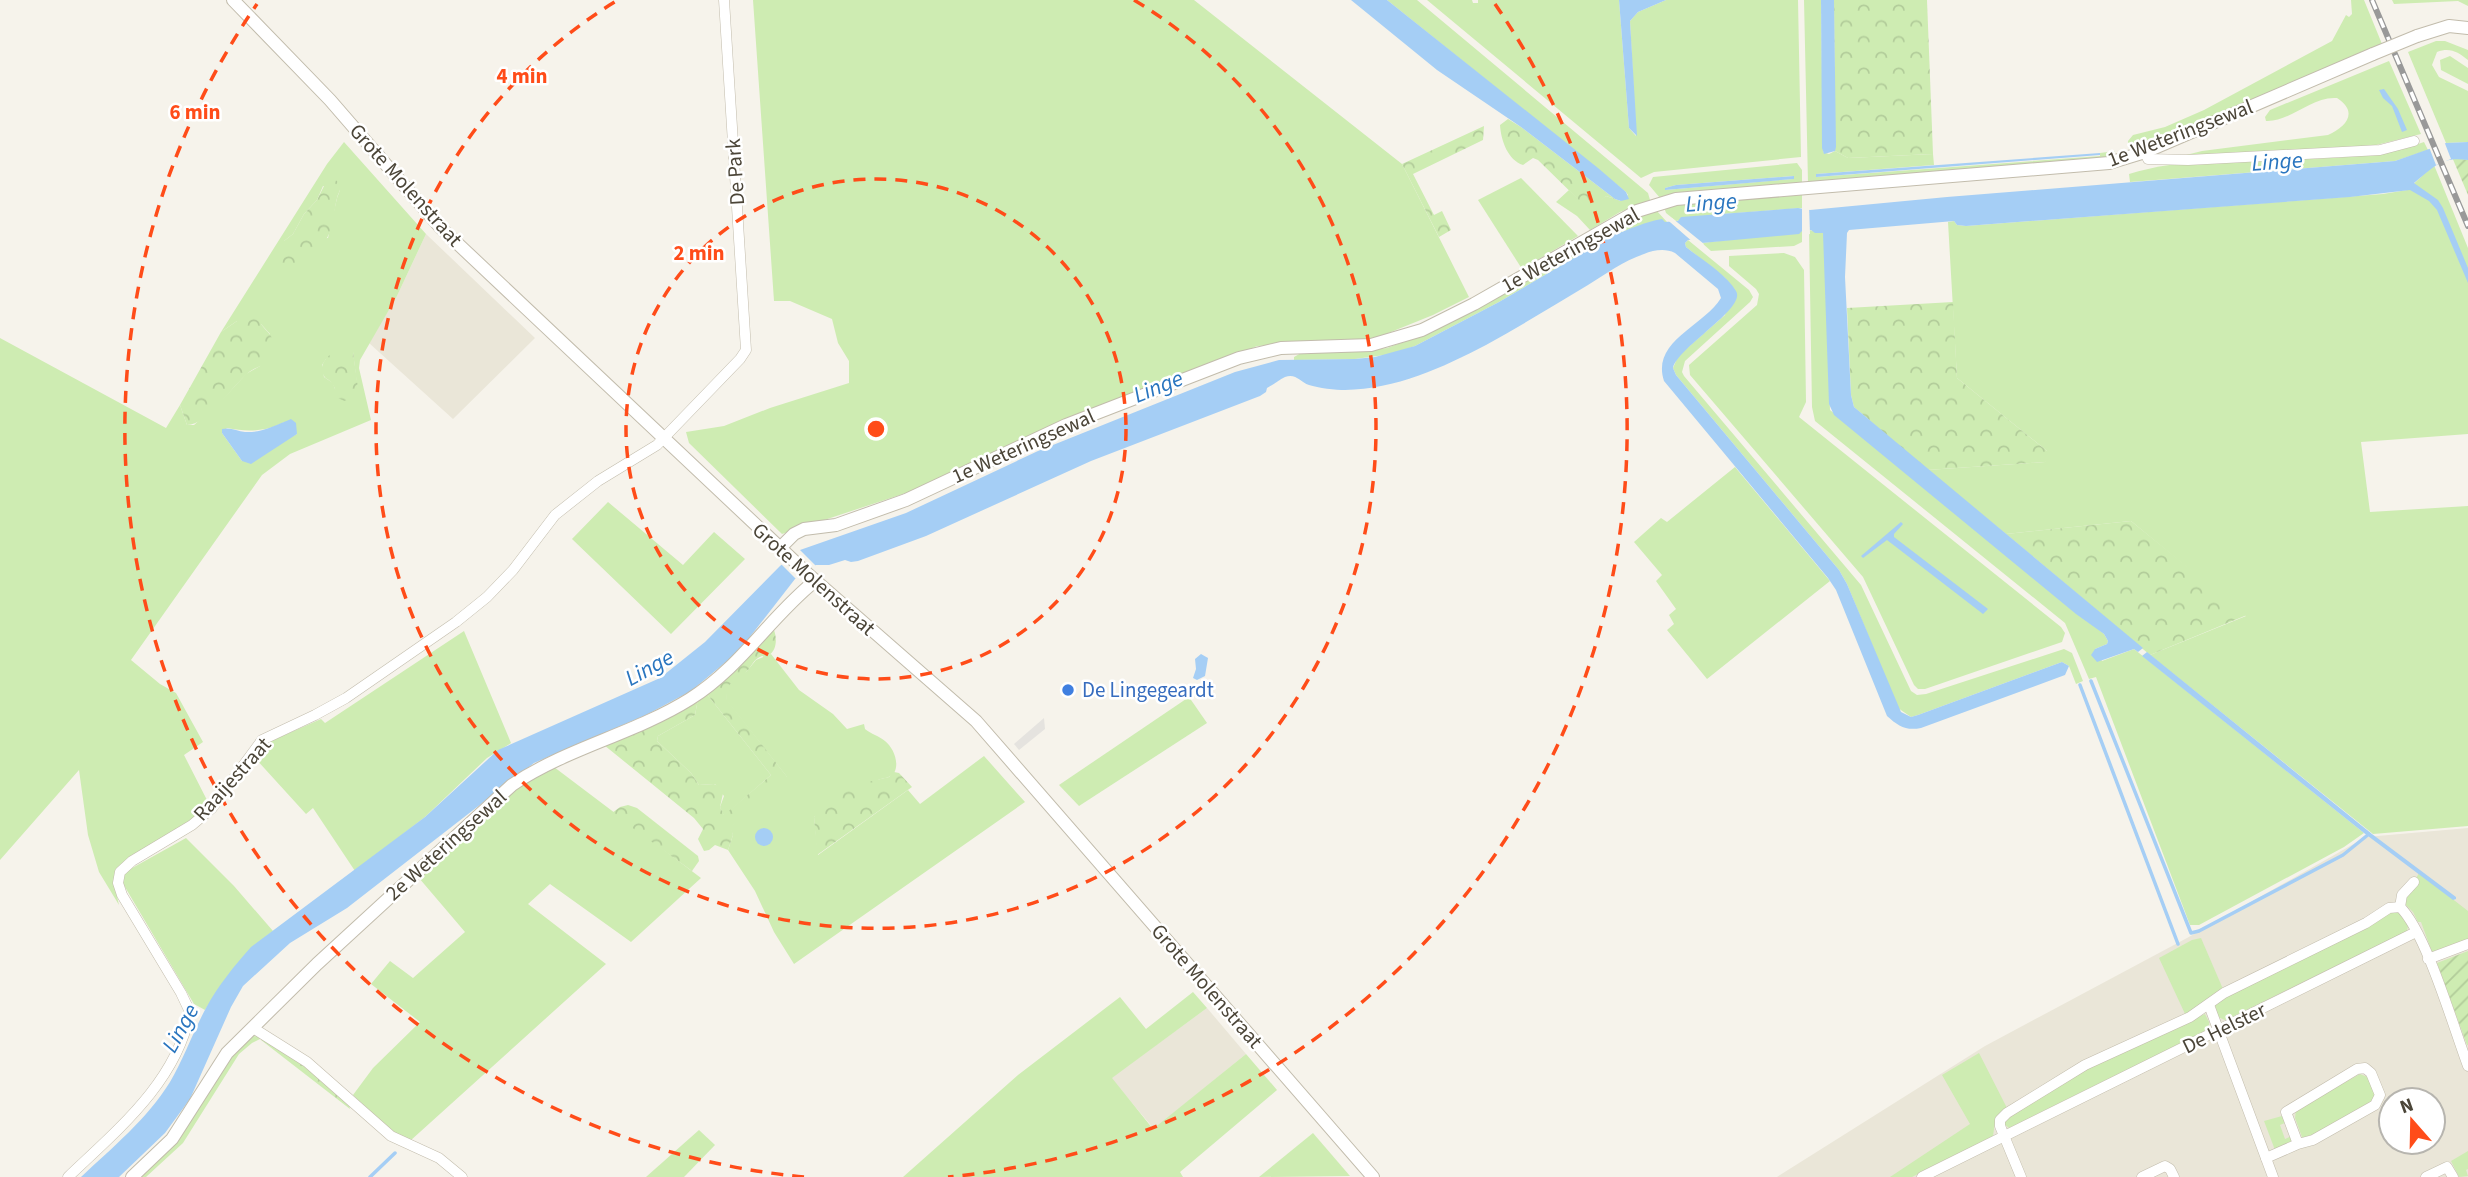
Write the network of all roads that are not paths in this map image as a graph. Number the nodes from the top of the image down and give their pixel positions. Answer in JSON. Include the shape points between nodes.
{"nodes":[{"id":1,"x":233,"y":0,"type":"edge"},
{"id":2,"x":724,"y":0,"type":"edge"},
{"id":3,"x":2468,"y":28,"type":"edge"},
{"id":4,"x":2414,"y":141,"type":"dead end"},
{"id":5,"x":2145,"y":152,"type":"junction"},
{"id":6,"x":665,"y":438,"type":"junction"},
{"id":7,"x":784,"y":552,"type":"junction"},
{"id":8,"x":812,"y":578,"type":"junction"},
{"id":9,"x":2414,"y":882,"type":"dead end"},
{"id":10,"x":2400,"y":907,"type":"junction"},
{"id":11,"x":2416,"y":932,"type":"junction"},
{"id":12,"x":2468,"y":944,"type":"edge"},
{"id":13,"x":2428,"y":958,"type":"junction"},
{"id":14,"x":2209,"y":1005,"type":"junction"},
{"id":15,"x":253,"y":1028,"type":"junction"},
{"id":16,"x":2218,"y":1031,"type":"junction"},
{"id":17,"x":2466,"y":1052,"type":"edge"},
{"id":18,"x":2468,"y":1066,"type":"edge"},
{"id":19,"x":2003,"y":1136,"type":"junction"},
{"id":20,"x":2298,"y":1144,"type":"junction"},
{"id":21,"x":2266,"y":1158,"type":"junction"},
{"id":22,"x":68,"y":1177,"type":"edge"},
{"id":23,"x":132,"y":1177,"type":"edge"},
{"id":24,"x":463,"y":1177,"type":"edge"},
{"id":25,"x":1373,"y":1177,"type":"edge"},
{"id":26,"x":1922,"y":1177,"type":"edge"},
{"id":27,"x":2021,"y":1177,"type":"edge"},
{"id":28,"x":2143,"y":1177,"type":"edge"},
{"id":29,"x":2174,"y":1177,"type":"edge"},
{"id":30,"x":2273,"y":1177,"type":"edge"},
{"id":31,"x":2426,"y":1177,"type":"edge"},
{"id":32,"x":2453,"y":1177,"type":"edge"}],
"edges":[{"from":1,"to":6,"type":"street","name":"Grote Molenstraat","via":[[330,100],[440,227]]},
{"from":2,"to":6,"type":"street","name":"De Park","via":[[746,350]]},
{"from":3,"to":5,"type":"street","name":"1e Weteringsewal","bridge":true,"via":[[2449,26],[2417,36]]},
{"from":4,"to":5,"type":"street","via":[[2380,150],[2188,160],[2148,159]]},
{"from":5,"to":7,"type":"street","name":"1e Weteringsewal","via":[[2096,165],[1658,204],[1619,220],[1422,330],[1371,345],[1281,348],[1247,356],[1066,425],[906,499],[836,525],[804,529],[794,534]]},
{"from":6,"to":7,"type":"street","name":"Grote Molenstraat"},
{"from":6,"to":22,"type":"street","name":"Raaijestraat","via":[[570,501],[513,570],[456,622],[346,698],[262,740],[212,808],[120,872],[122,895],[190,1012],[176,1053],[149,1096]]},
{"from":7,"to":8,"type":"street","name":"Grote Molenstraat"},
{"from":8,"to":15,"type":"street","name":"2e Weteringsewal","via":[[718,680],[649,720],[534,770],[512,785]]},
{"from":8,"to":25,"type":"street","name":"Grote Molenstraat","via":[[975,721]]},
{"from":9,"to":10,"type":"street","via":[[2402,895]]},
{"from":10,"to":11,"type":"street"},
{"from":10,"to":14,"type":"street","name":"De Helster","via":[[2389,908]]},
{"from":11,"to":13,"type":"street"},
{"from":11,"to":16,"type":"street","name":"De Helster"},
{"from":12,"to":13,"type":"street"},
{"from":13,"to":17,"type":"street"},
{"from":14,"to":16,"type":"street"},
{"from":14,"to":19,"type":"street","name":"De Helster","via":[[2085,1065],[2007,1112],[2000,1120]]},
{"from":15,"to":23,"type":"street","name":"2e Weteringsewal","via":[[227,1053],[172,1139]]},
{"from":15,"to":24,"type":"street","via":[[307,1062],[391,1136],[439,1158]]},
{"from":16,"to":19,"type":"street","name":"De Helster"},
{"from":16,"to":21,"type":"street"},
{"from":17,"to":18,"type":"street"},
{"from":19,"to":26,"type":"street","name":"De Helster"},
{"from":19,"to":27,"type":"street"},
{"from":20,"to":20,"type":"street","via":[[2375,1105],[2380,1095],[2371,1073],[2357,1069],[2286,1112]]},
{"from":20,"to":21,"type":"street"},
{"from":21,"to":30,"type":"street"},
{"from":28,"to":29,"type":"street","via":[[2165,1166]]},
{"from":31,"to":32,"type":"street","via":[[2446,1167]]}]}
